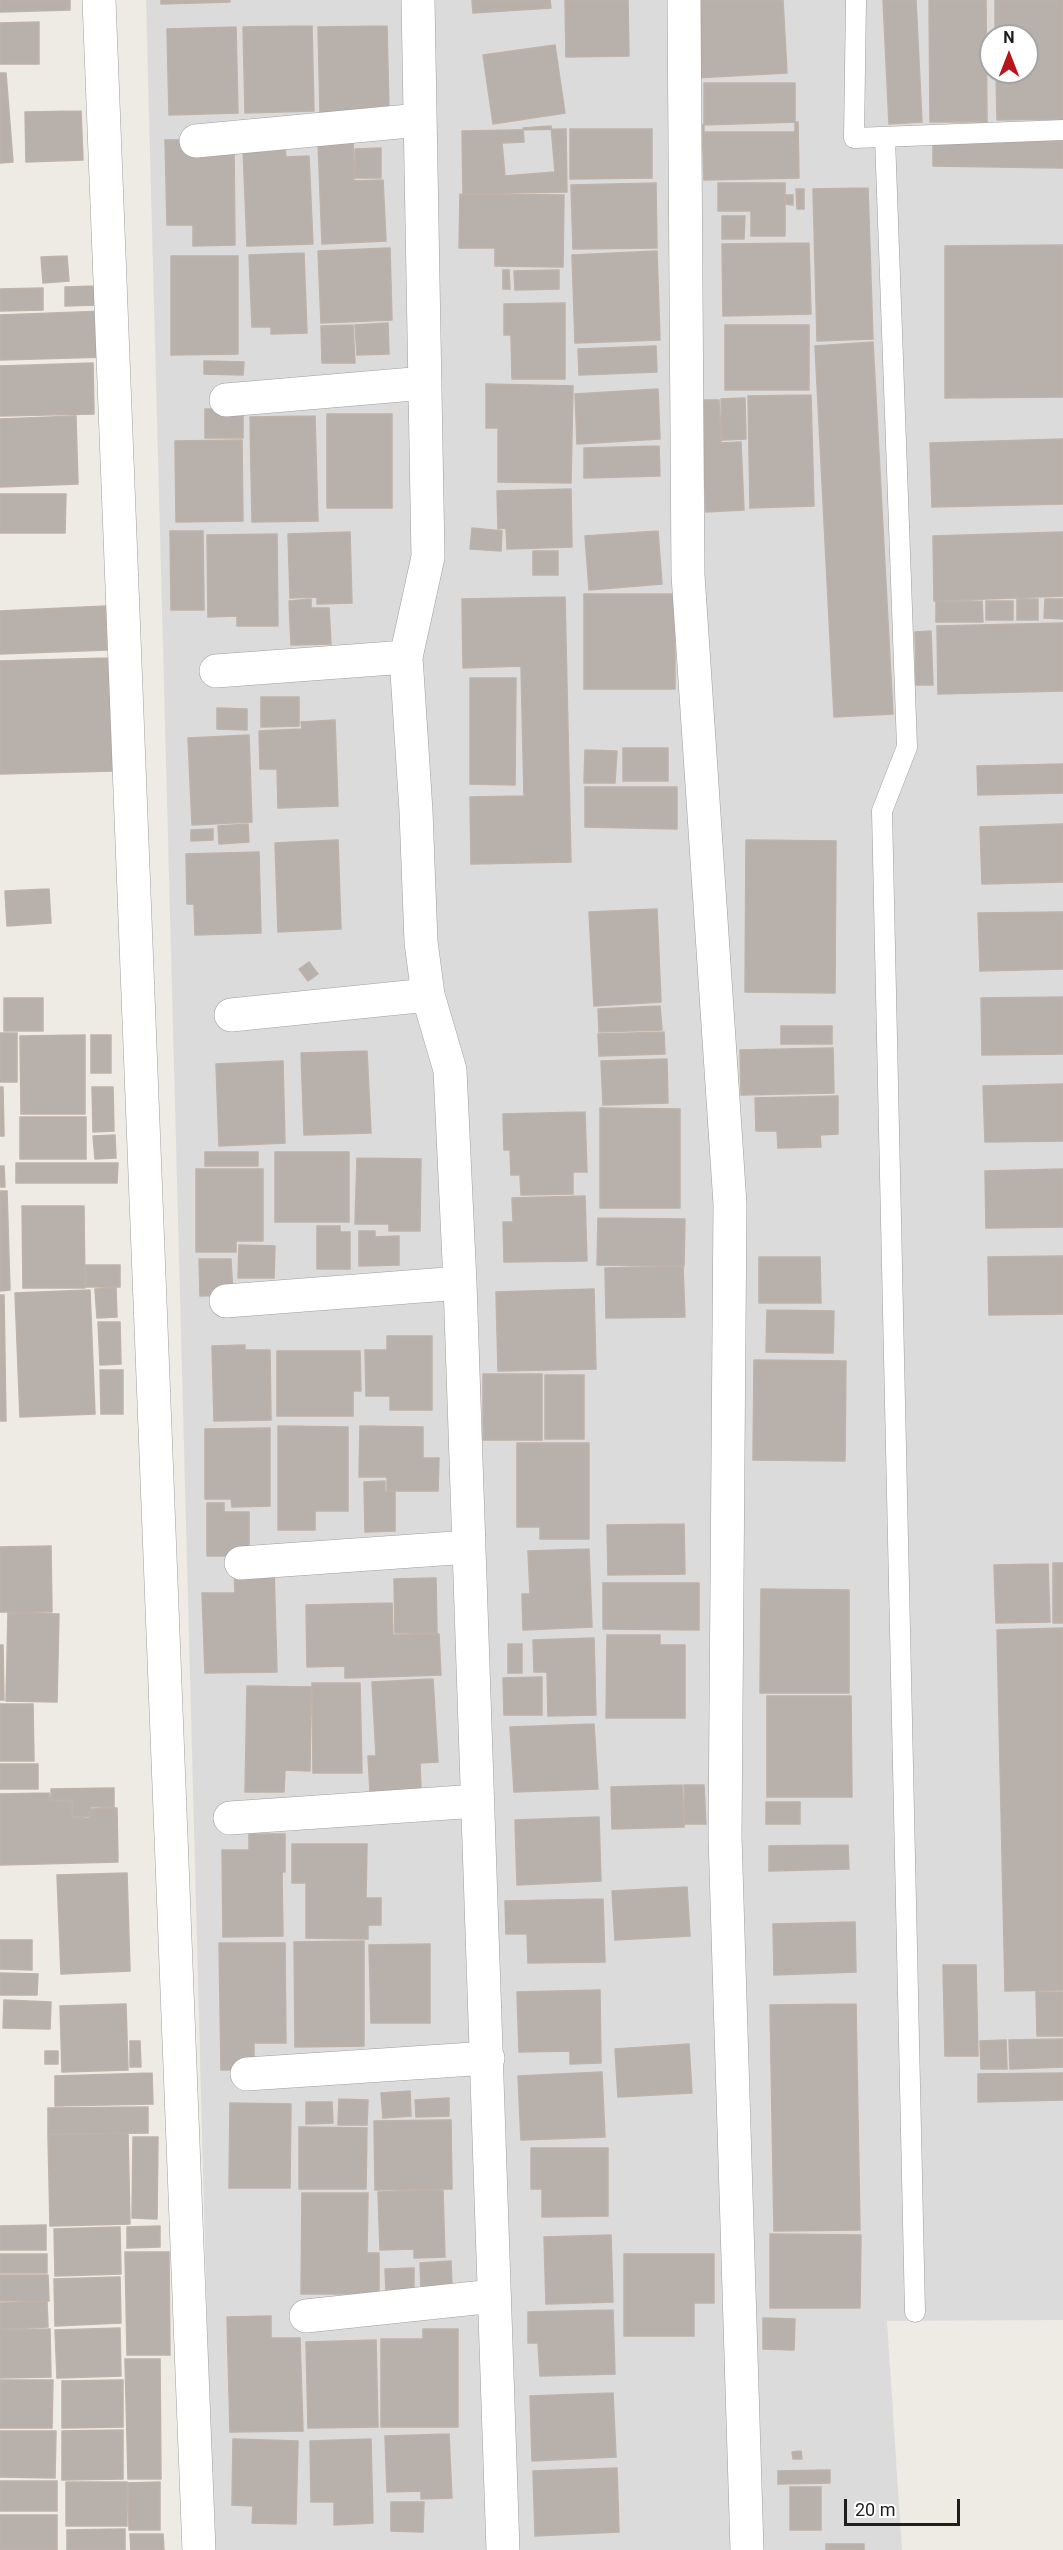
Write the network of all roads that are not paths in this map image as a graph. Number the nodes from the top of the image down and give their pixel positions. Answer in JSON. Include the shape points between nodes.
{"nodes":[{"id":1,"x":99,"y":0,"type":"edge"},
{"id":2,"x":418,"y":0,"type":"edge"},
{"id":3,"x":684,"y":0,"type":"edge"},
{"id":4,"x":856,"y":0,"type":"edge"},
{"id":5,"x":420,"y":120,"type":"junction"},
{"id":6,"x":1063,"y":130,"type":"edge"},
{"id":7,"x":885,"y":138,"type":"junction"},
{"id":8,"x":196,"y":141,"type":"dead end"},
{"id":9,"x":425,"y":383,"type":"junction"},
{"id":10,"x":226,"y":400,"type":"dead end"},
{"id":11,"x":406,"y":657,"type":"junction"},
{"id":12,"x":216,"y":671,"type":"dead end"},
{"id":13,"x":428,"y":994,"type":"junction"},
{"id":14,"x":231,"y":1015,"type":"dead end"},
{"id":15,"x":460,"y":1283,"type":"junction"},
{"id":16,"x":226,"y":1301,"type":"dead end"},
{"id":17,"x":469,"y":1547,"type":"junction"},
{"id":18,"x":241,"y":1563,"type":"dead end"},
{"id":19,"x":477,"y":1801,"type":"junction"},
{"id":20,"x":230,"y":1818,"type":"dead end"},
{"id":21,"x":488,"y":2058,"type":"junction"},
{"id":22,"x":247,"y":2074,"type":"dead end"},
{"id":23,"x":494,"y":2296,"type":"junction"},
{"id":24,"x":915,"y":2312,"type":"dead end"},
{"id":25,"x":306,"y":2316,"type":"dead end"},
{"id":26,"x":199,"y":2550,"type":"edge"},
{"id":27,"x":502,"y":2550,"type":"edge"},
{"id":28,"x":747,"y":2550,"type":"edge"}],
"edges":[{"from":1,"to":26,"type":"street"},
{"from":2,"to":5,"type":"street"},
{"from":3,"to":28,"type":"street","via":[[688,575],[730,1204],[725,1836]]},
{"from":4,"to":7,"type":"lane","via":[[854,138]]},
{"from":5,"to":8,"type":"street"},
{"from":5,"to":9,"type":"street"},
{"from":6,"to":7,"type":"lane"},
{"from":7,"to":24,"type":"lane","via":[[907,747],[882,811]]},
{"from":9,"to":10,"type":"street"},
{"from":9,"to":11,"type":"street","via":[[428,557]]},
{"from":11,"to":12,"type":"street"},
{"from":11,"to":13,"type":"street"},
{"from":13,"to":14,"type":"street"},
{"from":13,"to":15,"type":"street","via":[[450,1070]]},
{"from":15,"to":16,"type":"street"},
{"from":15,"to":17,"type":"street"},
{"from":17,"to":18,"type":"street"},
{"from":17,"to":19,"type":"street"},
{"from":19,"to":20,"type":"street"},
{"from":19,"to":21,"type":"street"},
{"from":21,"to":22,"type":"street"},
{"from":21,"to":23,"type":"street"},
{"from":23,"to":25,"type":"street"},
{"from":23,"to":27,"type":"street"}]}
